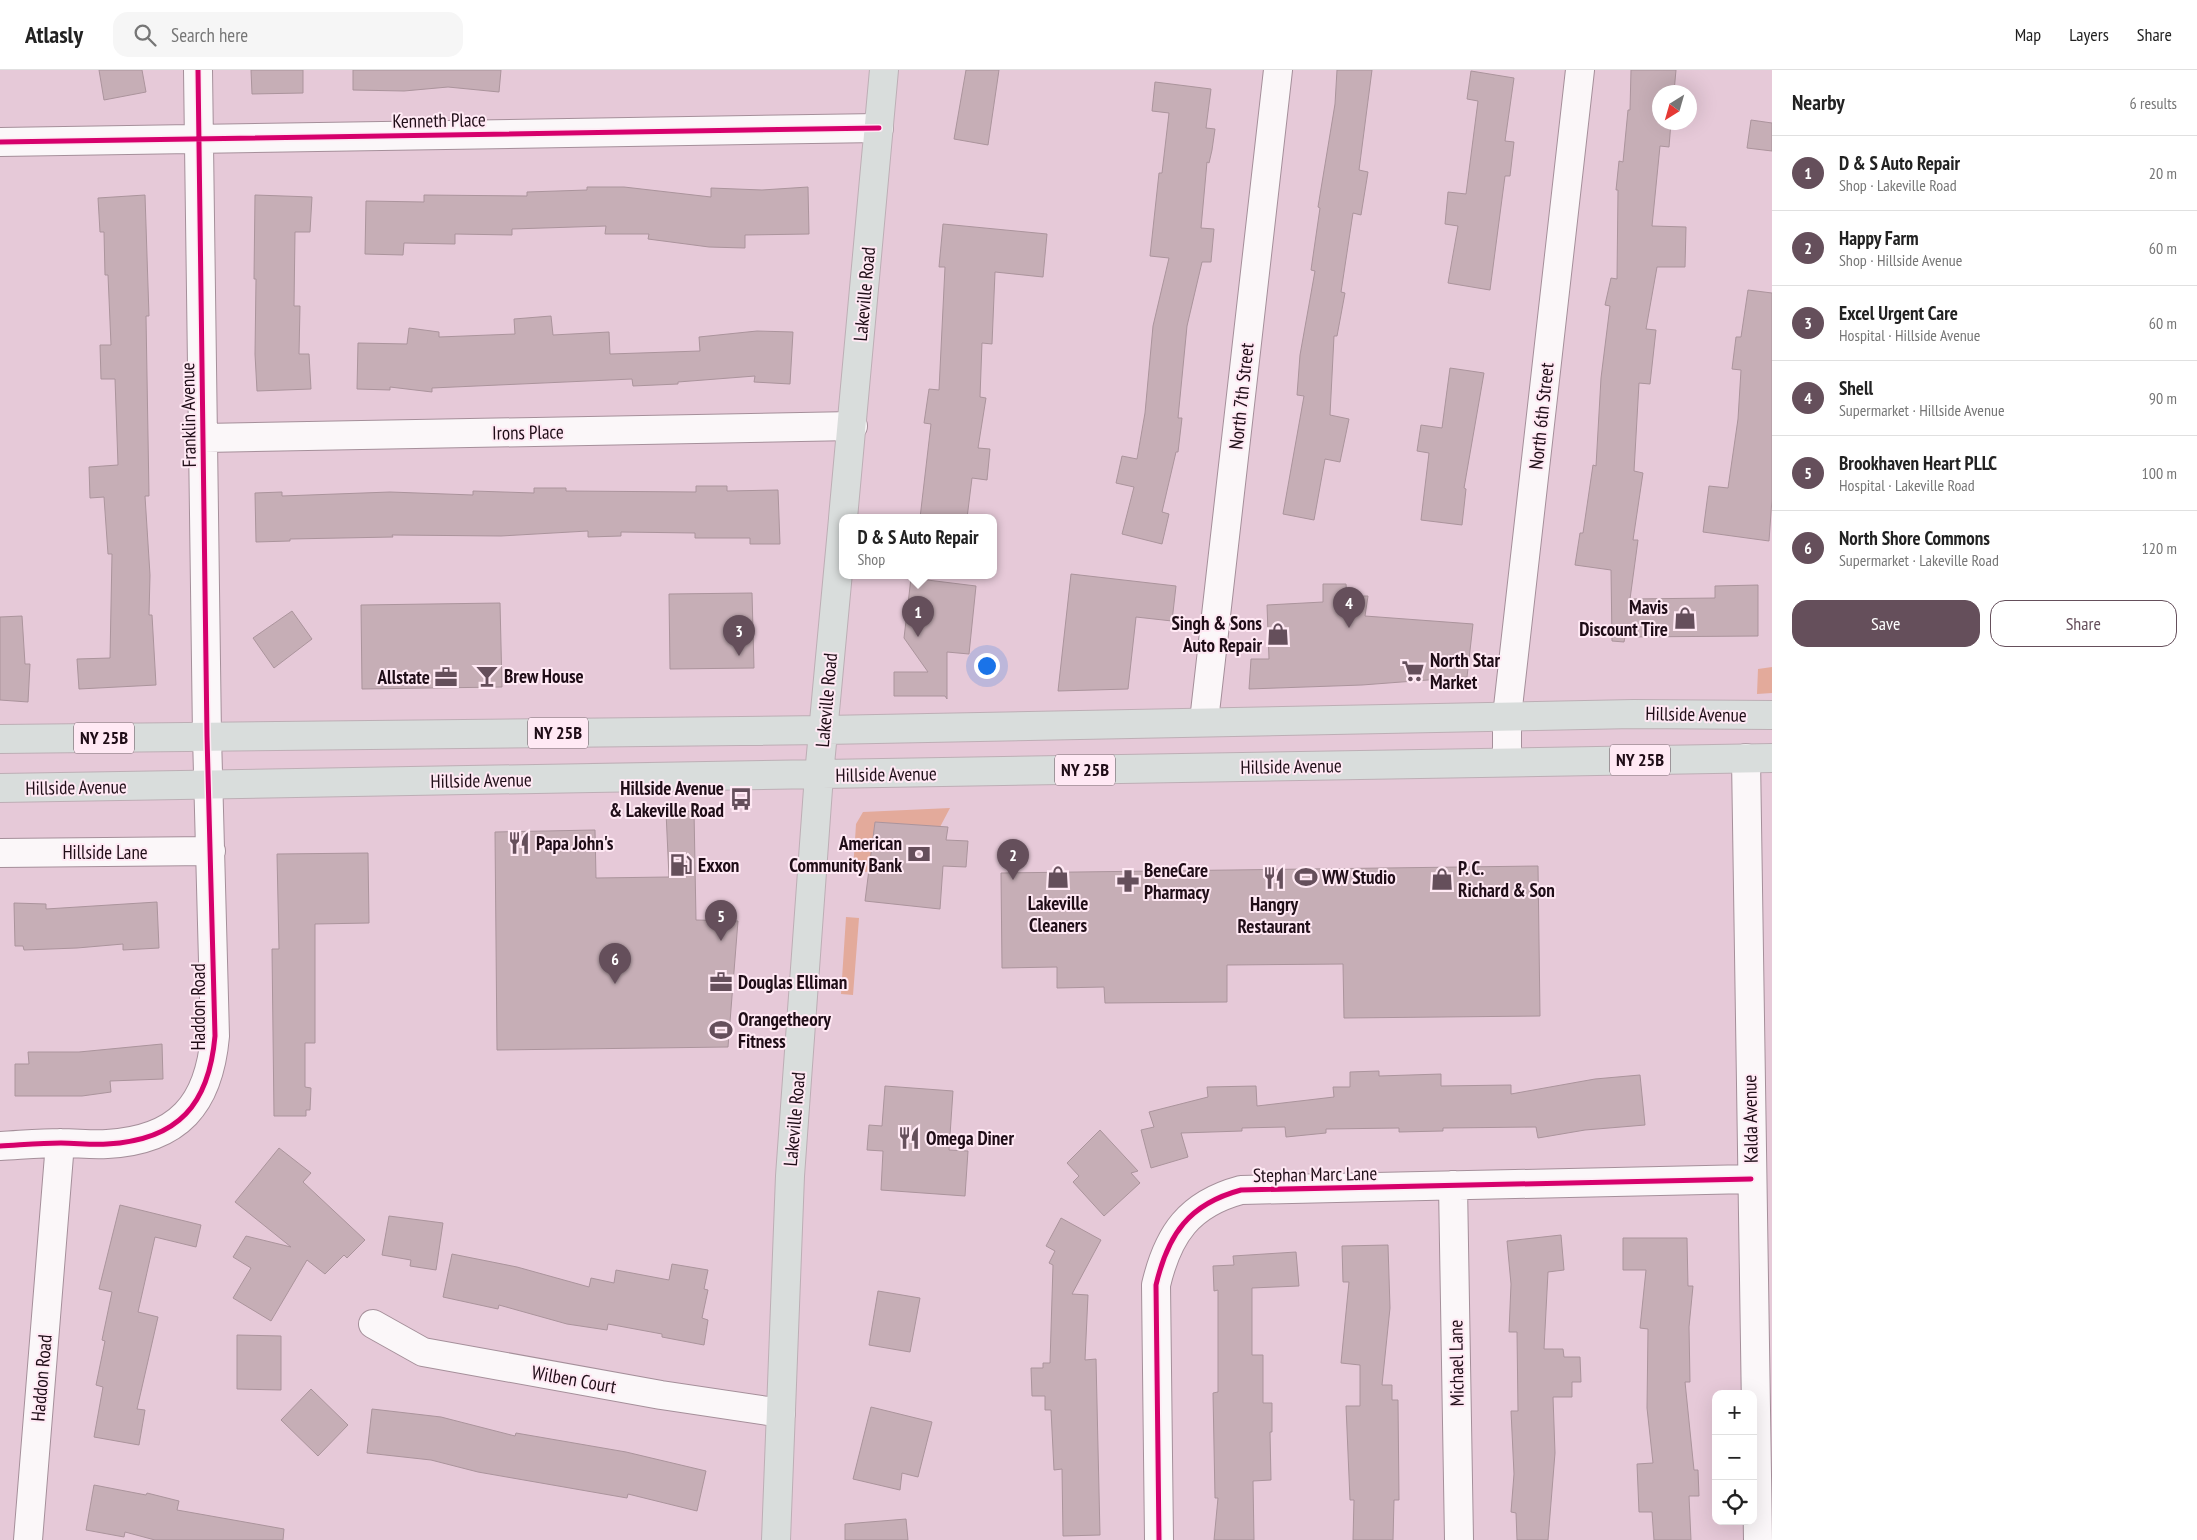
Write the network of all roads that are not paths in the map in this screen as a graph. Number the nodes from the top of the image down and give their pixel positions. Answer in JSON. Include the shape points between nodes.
{"nodes":[{"id":1,"x":198,"y":70,"type":"edge"},
{"id":2,"x":884,"y":70,"type":"edge"},
{"id":3,"x":1278,"y":70,"type":"edge"},
{"id":4,"x":1580,"y":70,"type":"edge"},
{"id":5,"x":879,"y":128,"type":"junction"},
{"id":6,"x":199,"y":139,"type":"junction"},
{"id":7,"x":0,"y":142,"type":"edge"},
{"id":8,"x":853,"y":426,"type":"junction"},
{"id":9,"x":204,"y":438,"type":"junction"},
{"id":10,"x":843,"y":514,"type":"edge"},
{"id":11,"x":839,"y":563,"type":"edge"},
{"id":12,"x":1772,"y":715,"type":"edge"},
{"id":13,"x":1507,"y":716,"type":"junction"},
{"id":14,"x":1204,"y":721,"type":"junction"},
{"id":15,"x":824,"y":730,"type":"junction"},
{"id":16,"x":0,"y":739,"type":"edge"},
{"id":17,"x":1759,"y":758,"type":"edge"},
{"id":18,"x":209,"y":760,"type":"junction"},
{"id":19,"x":1508,"y":762,"type":"junction"},
{"id":20,"x":819,"y":775,"type":"junction"},
{"id":21,"x":0,"y":788,"type":"edge"},
{"id":22,"x":211,"y":851,"type":"junction"},
{"id":23,"x":0,"y":853,"type":"edge"},
{"id":24,"x":60,"y":1143,"type":"junction"},
{"id":25,"x":0,"y":1146,"type":"edge"},
{"id":26,"x":1751,"y":1179,"type":"junction"},
{"id":27,"x":1453,"y":1185,"type":"junction"},
{"id":28,"x":373,"y":1324,"type":"dead end"},
{"id":29,"x":781,"y":1413,"type":"junction"},
{"id":30,"x":28,"y":1540,"type":"edge"},
{"id":31,"x":776,"y":1540,"type":"edge"},
{"id":32,"x":1159,"y":1540,"type":"edge"},
{"id":33,"x":1459,"y":1540,"type":"edge"},
{"id":34,"x":1758,"y":1540,"type":"edge"}],
"edges":[{"from":1,"to":6,"type":"street","name":"Franklin Avenue"},
{"from":2,"to":5,"type":"main road","name":"Lakeville Road"},
{"from":3,"to":14,"type":"street","name":"North 7th Street"},
{"from":4,"to":13,"type":"street","name":"North 6th Street"},
{"from":5,"to":6,"type":"street","name":"Kenneth Place"},
{"from":5,"to":8,"type":"main road","name":"Lakeville Road"},
{"from":6,"to":7,"type":"street","name":"Kenneth Place"},
{"from":6,"to":9,"type":"street","name":"Franklin Avenue"},
{"from":8,"to":9,"type":"street","name":"Irons Place"},
{"from":8,"to":10,"type":"main road","name":"Lakeville Road"},
{"from":9,"to":18,"type":"street","name":"Franklin Avenue"},
{"from":11,"to":15,"type":"main road","name":"Lakeville Road"},
{"from":12,"to":13,"type":"main road","name":"Hillside Avenue","number":"NY 25B"},
{"from":13,"to":14,"type":"main road","name":"Hillside Avenue","number":"NY 25B"},
{"from":13,"to":19,"type":"street","name":"North 6th Street"},
{"from":14,"to":15,"type":"main road","name":"Hillside Avenue","number":"NY 25B"},
{"from":15,"to":18,"type":"main road","name":"Hillside Avenue","number":"NY 25B"},
{"from":15,"to":20,"type":"main road","name":"Lakeville Road"},
{"from":16,"to":18,"type":"main road","name":"Hillside Avenue","number":"NY 25B"},
{"from":17,"to":19,"type":"main road","name":"Hillside Avenue","number":"NY 25B"},
{"from":17,"to":26,"type":"street","name":"Kalda Avenue"},
{"from":18,"to":20,"type":"main road","name":"Hillside Avenue","number":"NY 25B"},
{"from":18,"to":21,"type":"main road","name":"Hillside Avenue","number":"NY 25B"},
{"from":18,"to":22,"type":"street","name":"Haddon Road"},
{"from":19,"to":20,"type":"main road","name":"Hillside Avenue","number":"NY 25B"},
{"from":20,"to":29,"type":"main road","name":"Lakeville Road","via":[[790,1176]]},
{"from":22,"to":23,"type":"street","name":"Hillside Lane"},
{"from":22,"to":24,"type":"street","name":"Haddon Road","via":[[215,1036],[205,1088],[178,1122],[148,1138],[108,1144]]},
{"from":24,"to":25,"type":"street"},
{"from":24,"to":30,"type":"street","name":"Haddon Road"},
{"from":26,"to":27,"type":"street","name":"Stephan Marc Lane"},
{"from":26,"to":34,"type":"street","name":"Kalda Avenue"},
{"from":27,"to":32,"type":"street","name":"Stephan Marc Lane","via":[[1241,1190],[1223,1195],[1193,1213],[1171,1239],[1162,1256],[1156,1285]]},
{"from":27,"to":33,"type":"street","name":"Michael Lane"},
{"from":28,"to":29,"type":"street","name":"Wilben Court","via":[[423,1352],[660,1395]]},
{"from":29,"to":31,"type":"main road","name":"Lakeville Road"}]}
